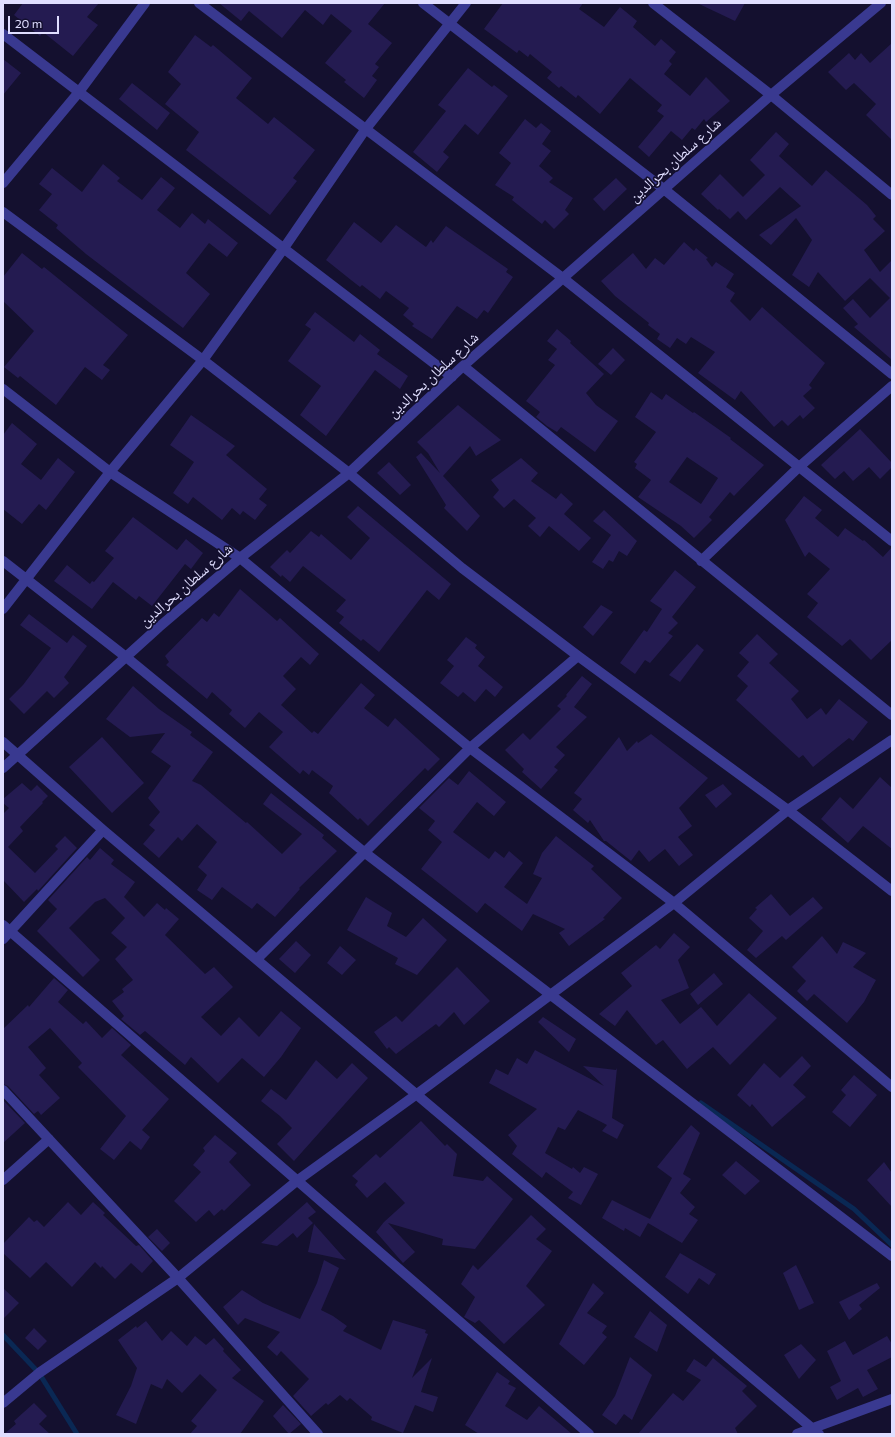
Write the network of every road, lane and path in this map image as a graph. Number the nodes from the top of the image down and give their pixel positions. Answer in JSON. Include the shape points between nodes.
{"nodes":[{"id":1,"x":145,"y":3,"type":"edge"},
{"id":2,"x":199,"y":3,"type":"edge"},
{"id":3,"x":423,"y":3,"type":"edge"},
{"id":4,"x":466,"y":3,"type":"edge"},
{"id":5,"x":653,"y":3,"type":"edge"},
{"id":6,"x":881,"y":3,"type":"edge"},
{"id":7,"x":449,"y":24,"type":"junction"},
{"id":8,"x":3,"y":34,"type":"edge"},
{"id":9,"x":80,"y":92,"type":"junction"},
{"id":10,"x":771,"y":95,"type":"junction"},
{"id":11,"x":365,"y":130,"type":"junction"},
{"id":12,"x":3,"y":183,"type":"edge"},
{"id":13,"x":665,"y":190,"type":"junction"},
{"id":14,"x":892,"y":195,"type":"edge"},
{"id":15,"x":3,"y":212,"type":"edge"},
{"id":16,"x":284,"y":248,"type":"junction"},
{"id":17,"x":564,"y":279,"type":"junction"},
{"id":18,"x":202,"y":360,"type":"junction"},
{"id":19,"x":463,"y":366,"type":"junction"},
{"id":20,"x":892,"y":374,"type":"edge"},
{"id":21,"x":452,"y":377,"type":"junction"},
{"id":22,"x":892,"y":386,"type":"edge"},
{"id":23,"x":3,"y":389,"type":"edge"},
{"id":24,"x":799,"y":467,"type":"junction"},
{"id":25,"x":110,"y":472,"type":"junction"},
{"id":26,"x":350,"y":473,"type":"junction"},
{"id":27,"x":892,"y":541,"type":"edge"},
{"id":28,"x":240,"y":558,"type":"junction"},
{"id":29,"x":3,"y":561,"type":"edge"},
{"id":30,"x":701,"y":561,"type":"junction"},
{"id":31,"x":26,"y":579,"type":"junction"},
{"id":32,"x":3,"y":609,"type":"edge"},
{"id":33,"x":578,"y":656,"type":"junction"},
{"id":34,"x":126,"y":657,"type":"junction"},
{"id":35,"x":892,"y":715,"type":"edge"},
{"id":36,"x":892,"y":740,"type":"edge"},
{"id":37,"x":3,"y":742,"type":"edge"},
{"id":38,"x":470,"y":748,"type":"junction"},
{"id":39,"x":18,"y":755,"type":"junction"},
{"id":40,"x":3,"y":768,"type":"edge"},
{"id":41,"x":788,"y":810,"type":"junction"},
{"id":42,"x":103,"y":830,"type":"junction"},
{"id":43,"x":364,"y":852,"type":"junction"},
{"id":44,"x":892,"y":891,"type":"edge"},
{"id":45,"x":674,"y":903,"type":"junction"},
{"id":46,"x":6,"y":928,"type":"edge"},
{"id":47,"x":3,"y":939,"type":"edge"},
{"id":48,"x":257,"y":959,"type":"junction"},
{"id":49,"x":550,"y":995,"type":"junction"},
{"id":50,"x":892,"y":1087,"type":"edge"},
{"id":51,"x":3,"y":1090,"type":"edge"},
{"id":52,"x":417,"y":1094,"type":"junction"},
{"id":53,"x":49,"y":1140,"type":"junction"},
{"id":54,"x":3,"y":1180,"type":"edge"},
{"id":55,"x":298,"y":1180,"type":"junction"},
{"id":56,"x":892,"y":1256,"type":"edge"},
{"id":57,"x":178,"y":1278,"type":"junction"},
{"id":58,"x":892,"y":1399,"type":"edge"},
{"id":59,"x":3,"y":1403,"type":"edge"},
{"id":60,"x":816,"y":1431,"type":"edge"},
{"id":61,"x":318,"y":1434,"type":"edge"},
{"id":62,"x":589,"y":1434,"type":"edge"},
{"id":63,"x":797,"y":1434,"type":"edge"}],
"edges":[{"from":1,"to":9,"type":"street"},
{"from":2,"to":11,"type":"street"},
{"from":3,"to":7,"type":"street"},
{"from":4,"to":7,"type":"street"},
{"from":5,"to":10,"type":"street"},
{"from":6,"to":10,"type":"street","name":"شارع سلطان بحرالدين"},
{"from":7,"to":11,"type":"street"},
{"from":7,"to":13,"type":"street"},
{"from":8,"to":9,"type":"street"},
{"from":9,"to":12,"type":"street"},
{"from":9,"to":16,"type":"street"},
{"from":10,"to":13,"type":"street","name":"شارع سلطان بحرالدين"},
{"from":10,"to":14,"type":"street"},
{"from":11,"to":16,"type":"street"},
{"from":11,"to":17,"type":"street"},
{"from":13,"to":17,"type":"street","name":"شارع سلطان بحرالدين"},
{"from":13,"to":20,"type":"street"},
{"from":15,"to":18,"type":"street"},
{"from":16,"to":18,"type":"street"},
{"from":16,"to":21,"type":"street"},
{"from":17,"to":19,"type":"street","name":"شارع سلطان بحرالدين"},
{"from":17,"to":24,"type":"street"},
{"from":18,"to":25,"type":"street"},
{"from":18,"to":26,"type":"street"},
{"from":19,"to":21,"type":"street","name":"شارع سلطان بحرالدين"},
{"from":19,"to":30,"type":"street"},
{"from":21,"to":26,"type":"street","name":"شارع سلطان بحرالدين"},
{"from":22,"to":24,"type":"street"},
{"from":23,"to":25,"type":"street"},
{"from":24,"to":27,"type":"street"},
{"from":24,"to":30,"type":"street"},
{"from":25,"to":28,"type":"street"},
{"from":25,"to":31,"type":"street"},
{"from":26,"to":28,"type":"street","name":"شارع سلطان بحرالدين"},
{"from":26,"to":33,"type":"street","via":[[462,568]]},
{"from":28,"to":34,"type":"street","name":"شارع سلطان بحرالدين"},
{"from":28,"to":38,"type":"street"},
{"from":29,"to":31,"type":"street"},
{"from":30,"to":35,"type":"street"},
{"from":31,"to":32,"type":"street"},
{"from":31,"to":34,"type":"street"},
{"from":33,"to":38,"type":"street"},
{"from":33,"to":41,"type":"street"},
{"from":34,"to":39,"type":"street","name":"شارع سلطان بحرالدين"},
{"from":34,"to":43,"type":"street"},
{"from":36,"to":41,"type":"street"},
{"from":37,"to":39,"type":"street"},
{"from":38,"to":43,"type":"street"},
{"from":38,"to":45,"type":"street"},
{"from":39,"to":40,"type":"street","name":"شارع سلطان بحرالدين"},
{"from":39,"to":42,"type":"street"},
{"from":41,"to":44,"type":"street"},
{"from":41,"to":45,"type":"street"},
{"from":42,"to":46,"type":"street"},
{"from":42,"to":48,"type":"street"},
{"from":43,"to":48,"type":"street"},
{"from":43,"to":49,"type":"street"},
{"from":45,"to":49,"type":"street"},
{"from":45,"to":50,"type":"street"},
{"from":46,"to":47,"type":"street"},
{"from":46,"to":55,"type":"street"},
{"from":48,"to":52,"type":"street"},
{"from":49,"to":52,"type":"street"},
{"from":49,"to":56,"type":"street"},
{"from":51,"to":53,"type":"street"},
{"from":52,"to":55,"type":"street"},
{"from":52,"to":60,"type":"street"},
{"from":53,"to":54,"type":"street"},
{"from":53,"to":57,"type":"street"},
{"from":55,"to":57,"type":"street"},
{"from":55,"to":62,"type":"street"},
{"from":57,"to":59,"type":"street","via":[[39,1374]]},
{"from":57,"to":61,"type":"street"},
{"from":58,"to":60,"type":"street"},
{"from":60,"to":63,"type":"street"}]}
